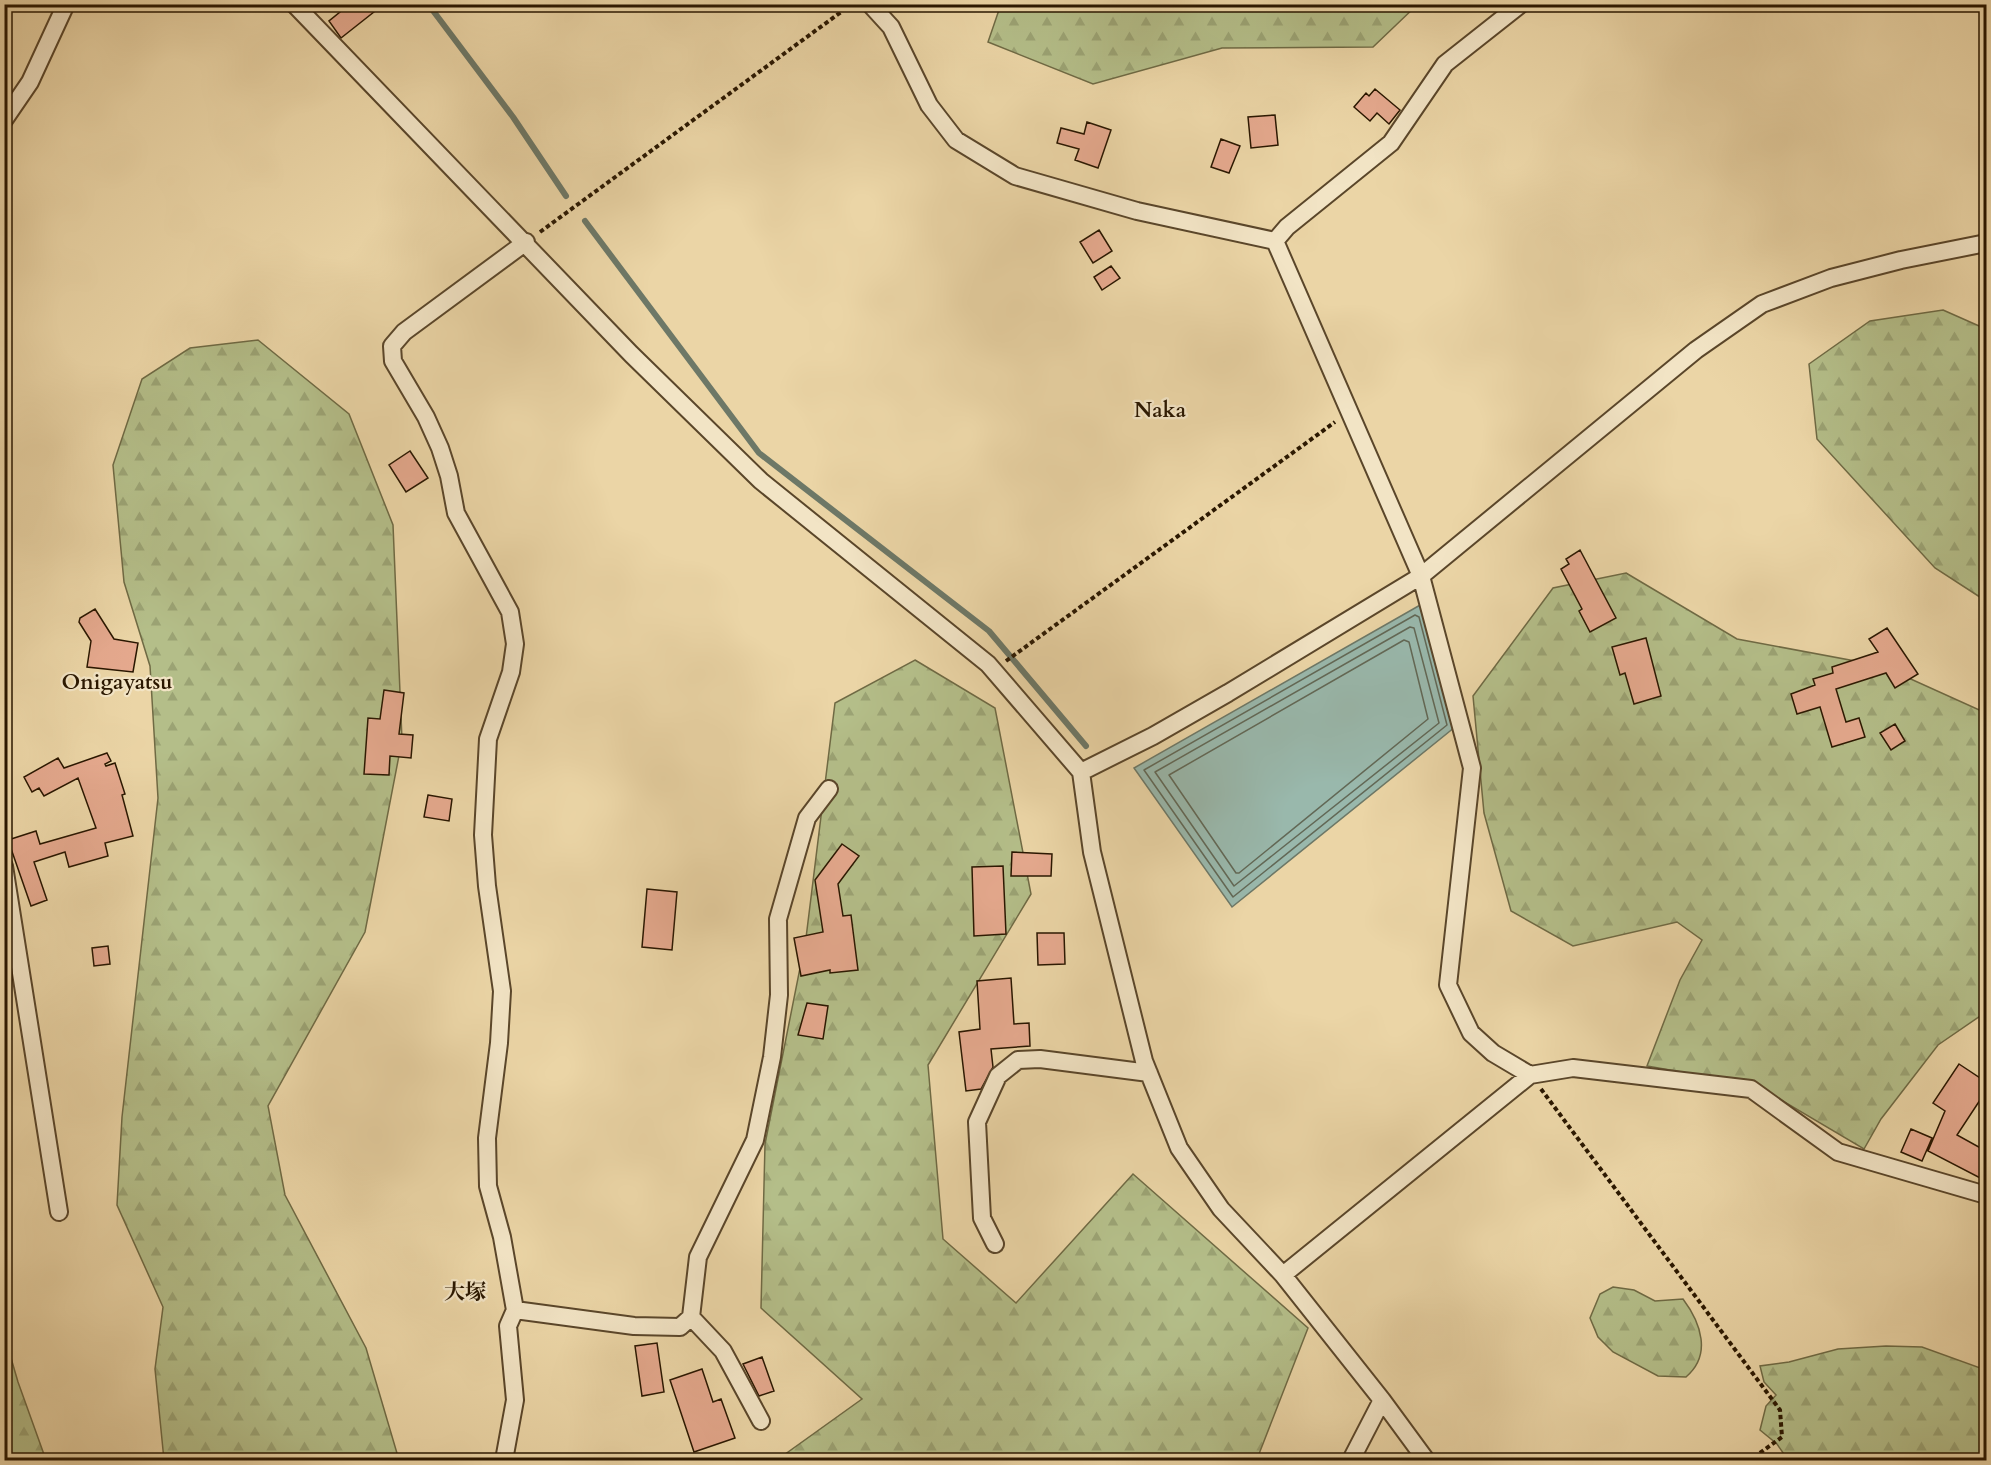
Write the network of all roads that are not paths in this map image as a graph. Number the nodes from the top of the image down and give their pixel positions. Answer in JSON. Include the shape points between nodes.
{"nodes":[{"id":1,"x":66,"y":4,"type":"edge"},
{"id":2,"x":294,"y":4,"type":"edge"},
{"id":3,"x":870,"y":4,"type":"edge"},
{"id":4,"x":1521,"y":4,"type":"edge"},
{"id":5,"x":4,"y":120,"type":"edge"},
{"id":6,"x":1275,"y":241,"type":"junction"},
{"id":7,"x":526,"y":242,"type":"junction"},
{"id":8,"x":1986,"y":243,"type":"edge"},
{"id":9,"x":1421,"y":576,"type":"junction"},
{"id":10,"x":1082,"y":772,"type":"junction"},
{"id":11,"x":829,"y":789,"type":"dead end"},
{"id":12,"x":4,"y":866,"type":"edge"},
{"id":13,"x":1149,"y":1073,"type":"junction"},
{"id":14,"x":1530,"y":1075,"type":"junction"},
{"id":15,"x":1986,"y":1195,"type":"edge"},
{"id":16,"x":59,"y":1212,"type":"dead end"},
{"id":17,"x":995,"y":1244,"type":"dead end"},
{"id":18,"x":1283,"y":1275,"type":"junction"},
{"id":19,"x":515,"y":1310,"type":"junction"},
{"id":20,"x":691,"y":1317,"type":"junction"},
{"id":21,"x":1382,"y":1400,"type":"junction"},
{"id":22,"x":761,"y":1420,"type":"dead end"},
{"id":23,"x":504,"y":1461,"type":"edge"},
{"id":24,"x":1351,"y":1461,"type":"edge"},
{"id":25,"x":1426,"y":1461,"type":"edge"}],
"edges":[{"from":1,"to":5,"type":"street","via":[[30,82]]},
{"from":2,"to":7,"type":"street"},
{"from":3,"to":6,"type":"street","via":[[891,27],[929,105],[956,140],[1015,176],[1137,211]]},
{"from":4,"to":6,"type":"street","via":[[1445,64],[1391,143]]},
{"from":6,"to":9,"type":"street"},
{"from":7,"to":10,"type":"street","via":[[631,354],[761,482],[988,664]]},
{"from":7,"to":19,"type":"street","via":[[404,332],[392,346],[393,361],[440,448],[456,513],[510,612],[515,644],[512,672],[488,739],[483,835],[502,991],[486,1138],[488,1186]]},
{"from":8,"to":9,"type":"street","via":[[1831,278],[1762,304],[1696,350]]},
{"from":9,"to":10,"type":"street","via":[[1218,699]]},
{"from":9,"to":14,"type":"street","via":[[1472,768],[1448,985],[1471,1034],[1493,1053]]},
{"from":10,"to":13,"type":"street","via":[[1092,852]]},
{"from":11,"to":20,"type":"street","via":[[807,818],[778,919],[779,995],[772,1057],[755,1140],[698,1257]]},
{"from":12,"to":16,"type":"street"},
{"from":13,"to":17,"type":"street","via":[[1029,1059],[1018,1060],[998,1076],[977,1122],[982,1218]]},
{"from":13,"to":18,"type":"street","via":[[1179,1148],[1221,1209]]},
{"from":14,"to":15,"type":"street","via":[[1573,1068],[1751,1089],[1838,1152]]},
{"from":14,"to":18,"type":"street"},
{"from":18,"to":21,"type":"street"},
{"from":19,"to":20,"type":"street","via":[[634,1326],[680,1327]]},
{"from":19,"to":23,"type":"street","via":[[508,1326],[515,1400]]},
{"from":20,"to":22,"type":"street","via":[[723,1352]]},
{"from":21,"to":24,"type":"street"},
{"from":21,"to":25,"type":"street"}]}
